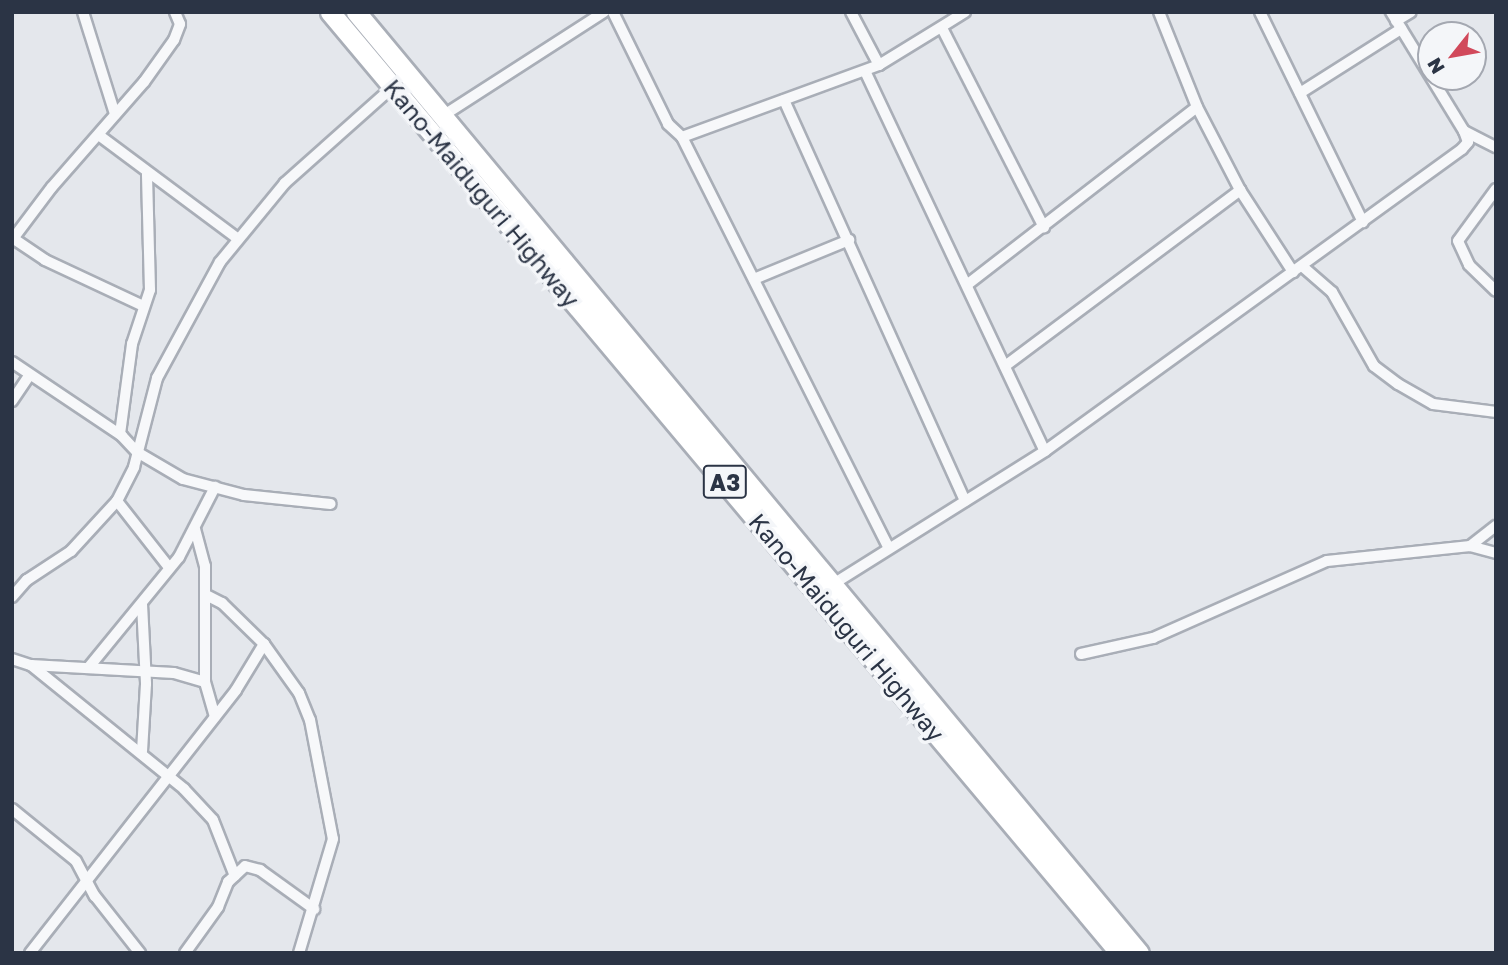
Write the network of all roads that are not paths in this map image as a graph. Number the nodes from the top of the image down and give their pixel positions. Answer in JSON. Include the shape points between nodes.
{"nodes":[{"id":1,"x":82,"y":12,"type":"edge"},
{"id":2,"x":175,"y":12,"type":"edge"},
{"id":3,"x":330,"y":12,"type":"edge"},
{"id":4,"x":356,"y":12,"type":"edge"},
{"id":5,"x":604,"y":12,"type":"edge"},
{"id":6,"x":613,"y":12,"type":"edge"},
{"id":7,"x":851,"y":12,"type":"edge"},
{"id":8,"x":965,"y":12,"type":"edge"},
{"id":9,"x":1159,"y":12,"type":"edge"},
{"id":10,"x":1260,"y":12,"type":"edge"},
{"id":11,"x":1411,"y":12,"type":"edge"},
{"id":12,"x":1396,"y":21,"type":"edge"},
{"id":13,"x":942,"y":27,"type":"junction"},
{"id":14,"x":879,"y":65,"type":"junction"},
{"id":15,"x":864,"y":71,"type":"junction"},
{"id":16,"x":394,"y":86,"type":"junction"},
{"id":17,"x":1300,"y":93,"type":"junction"},
{"id":18,"x":784,"y":100,"type":"junction"},
{"id":19,"x":1197,"y":107,"type":"junction"},
{"id":20,"x":115,"y":114,"type":"junction"},
{"id":21,"x":435,"y":123,"type":"junction"},
{"id":22,"x":1464,"y":131,"type":"junction"},
{"id":23,"x":100,"y":136,"type":"junction"},
{"id":24,"x":682,"y":137,"type":"junction"},
{"id":25,"x":1496,"y":147,"type":"edge"},
{"id":26,"x":147,"y":174,"type":"junction"},
{"id":27,"x":1496,"y":189,"type":"edge"},
{"id":28,"x":1240,"y":190,"type":"junction"},
{"id":29,"x":1363,"y":222,"type":"junction"},
{"id":30,"x":1044,"y":227,"type":"junction"},
{"id":31,"x":13,"y":239,"type":"edge"},
{"id":32,"x":238,"y":239,"type":"junction"},
{"id":33,"x":849,"y":240,"type":"junction"},
{"id":34,"x":1298,"y":269,"type":"junction"},
{"id":35,"x":754,"y":279,"type":"junction"},
{"id":36,"x":968,"y":284,"type":"junction"},
{"id":37,"x":1496,"y":291,"type":"edge"},
{"id":38,"x":143,"y":306,"type":"junction"},
{"id":39,"x":12,"y":362,"type":"edge"},
{"id":40,"x":1005,"y":366,"type":"junction"},
{"id":41,"x":29,"y":376,"type":"junction"},
{"id":42,"x":12,"y":401,"type":"edge"},
{"id":43,"x":1496,"y":412,"type":"edge"},
{"id":44,"x":120,"y":434,"type":"junction"},
{"id":45,"x":1045,"y":451,"type":"junction"},
{"id":46,"x":136,"y":452,"type":"junction"},
{"id":47,"x":215,"y":487,"type":"junction"},
{"id":48,"x":965,"y":500,"type":"junction"},
{"id":49,"x":117,"y":501,"type":"junction"},
{"id":50,"x":331,"y":504,"type":"dead end"},
{"id":51,"x":1496,"y":526,"type":"edge"},
{"id":52,"x":195,"y":529,"type":"junction"},
{"id":53,"x":1471,"y":545,"type":"junction"},
{"id":54,"x":888,"y":547,"type":"junction"},
{"id":55,"x":1496,"y":553,"type":"edge"},
{"id":56,"x":168,"y":566,"type":"junction"},
{"id":57,"x":825,"y":589,"type":"junction"},
{"id":58,"x":208,"y":596,"type":"junction"},
{"id":59,"x":12,"y":597,"type":"edge"},
{"id":60,"x":142,"y":604,"type":"junction"},
{"id":61,"x":264,"y":644,"type":"junction"},
{"id":62,"x":1081,"y":654,"type":"dead end"},
{"id":63,"x":12,"y":659,"type":"edge"},
{"id":64,"x":31,"y":665,"type":"junction"},
{"id":65,"x":89,"y":667,"type":"junction"},
{"id":66,"x":145,"y":671,"type":"junction"},
{"id":67,"x":205,"y":682,"type":"junction"},
{"id":68,"x":215,"y":717,"type":"junction"},
{"id":69,"x":142,"y":751,"type":"junction"},
{"id":70,"x":169,"y":773,"type":"junction"},
{"id":71,"x":12,"y":809,"type":"edge"},
{"id":72,"x":235,"y":876,"type":"junction"},
{"id":73,"x":85,"y":877,"type":"junction"},
{"id":74,"x":314,"y":909,"type":"junction"},
{"id":75,"x":33,"y":952,"type":"edge"},
{"id":76,"x":140,"y":953,"type":"edge"},
{"id":77,"x":185,"y":953,"type":"edge"},
{"id":78,"x":299,"y":953,"type":"edge"},
{"id":79,"x":1120,"y":953,"type":"edge"},
{"id":80,"x":1139,"y":953,"type":"edge"}],
"edges":[{"from":1,"to":20,"type":"street"},
{"from":2,"to":20,"type":"street","via":[[180,24],[174,40]]},
{"from":3,"to":16,"type":"highway","name":"Kano-Maiduguri Highway","number":"A3"},
{"from":4,"to":21,"type":"highway","name":"Kano-Maiduguri Highway","number":"A3"},
{"from":5,"to":21,"type":"street"},
{"from":6,"to":24,"type":"street","via":[[668,124]]},
{"from":7,"to":14,"type":"street"},
{"from":8,"to":13,"type":"street"},
{"from":9,"to":19,"type":"street"},
{"from":10,"to":17,"type":"street"},
{"from":11,"to":12,"type":"street"},
{"from":12,"to":17,"type":"street"},
{"from":12,"to":22,"type":"street"},
{"from":13,"to":14,"type":"street"},
{"from":13,"to":30,"type":"street"},
{"from":14,"to":15,"type":"street"},
{"from":15,"to":18,"type":"street"},
{"from":15,"to":36,"type":"street"},
{"from":16,"to":21,"type":"highway","name":"Kano-Maiduguri Highway","number":"A3"},
{"from":16,"to":32,"type":"street","via":[[285,183]]},
{"from":17,"to":29,"type":"street"},
{"from":18,"to":24,"type":"street"},
{"from":18,"to":33,"type":"street"},
{"from":19,"to":28,"type":"street"},
{"from":19,"to":30,"type":"street"},
{"from":20,"to":23,"type":"street"},
{"from":21,"to":57,"type":"highway","name":"Kano-Maiduguri Highway","number":"A3"},
{"from":22,"to":25,"type":"street"},
{"from":22,"to":29,"type":"street","via":[[1468,142],[1462,149]]},
{"from":23,"to":26,"type":"street"},
{"from":23,"to":31,"type":"street","via":[[52,187]]},
{"from":24,"to":35,"type":"street"},
{"from":26,"to":32,"type":"street"},
{"from":26,"to":38,"type":"street","via":[[152,268]]},
{"from":27,"to":37,"type":"street","via":[[1458,241],[1469,265]]},
{"from":28,"to":34,"type":"street"},
{"from":28,"to":40,"type":"street"},
{"from":29,"to":34,"type":"street"},
{"from":30,"to":36,"type":"street"},
{"from":31,"to":38,"type":"street","via":[[45,260]]},
{"from":32,"to":46,"type":"street","via":[[220,262],[157,378]]},
{"from":33,"to":35,"type":"street"},
{"from":33,"to":48,"type":"street"},
{"from":34,"to":43,"type":"street","via":[[1332,292],[1374,366],[1398,384],[1433,404]]},
{"from":34,"to":45,"type":"street"},
{"from":35,"to":54,"type":"street"},
{"from":36,"to":40,"type":"street"},
{"from":38,"to":44,"type":"street","via":[[132,344]]},
{"from":39,"to":41,"type":"street"},
{"from":40,"to":45,"type":"street"},
{"from":41,"to":42,"type":"street"},
{"from":41,"to":44,"type":"street"},
{"from":44,"to":46,"type":"street"},
{"from":45,"to":48,"type":"street"},
{"from":46,"to":47,"type":"street","via":[[183,479]]},
{"from":46,"to":49,"type":"street"},
{"from":47,"to":50,"type":"street","via":[[297,503]]},
{"from":47,"to":52,"type":"street"},
{"from":48,"to":54,"type":"street"},
{"from":49,"to":56,"type":"street"},
{"from":49,"to":59,"type":"street","via":[[71,551],[27,580]]},
{"from":51,"to":53,"type":"street"},
{"from":52,"to":56,"type":"street","via":[[179,557]]},
{"from":52,"to":58,"type":"street"},
{"from":53,"to":55,"type":"street"},
{"from":53,"to":62,"type":"street","via":[[1327,561],[1153,638]]},
{"from":54,"to":57,"type":"street"},
{"from":56,"to":60,"type":"street"},
{"from":57,"to":79,"type":"highway","name":"Kano-Maiduguri Highway","number":"A3"},
{"from":57,"to":80,"type":"highway","name":"Kano-Maiduguri Highway","number":"A3"},
{"from":58,"to":61,"type":"street","via":[[222,603]]},
{"from":58,"to":67,"type":"street"},
{"from":60,"to":65,"type":"street"},
{"from":60,"to":66,"type":"street"},
{"from":61,"to":68,"type":"street"},
{"from":61,"to":74,"type":"street","via":[[299,693],[321,768],[333,839]]},
{"from":63,"to":64,"type":"street"},
{"from":64,"to":65,"type":"street"},
{"from":64,"to":69,"type":"street"},
{"from":65,"to":66,"type":"street"},
{"from":66,"to":67,"type":"street"},
{"from":66,"to":69,"type":"street"},
{"from":67,"to":68,"type":"street"},
{"from":68,"to":70,"type":"street"},
{"from":69,"to":70,"type":"street"},
{"from":70,"to":72,"type":"street","via":[[213,820]]},
{"from":70,"to":73,"type":"street"},
{"from":71,"to":73,"type":"street","via":[[76,860]]},
{"from":72,"to":74,"type":"street","via":[[245,866],[260,870]]},
{"from":72,"to":77,"type":"street"},
{"from":73,"to":75,"type":"street"},
{"from":73,"to":76,"type":"street"},
{"from":74,"to":78,"type":"street"}]}
